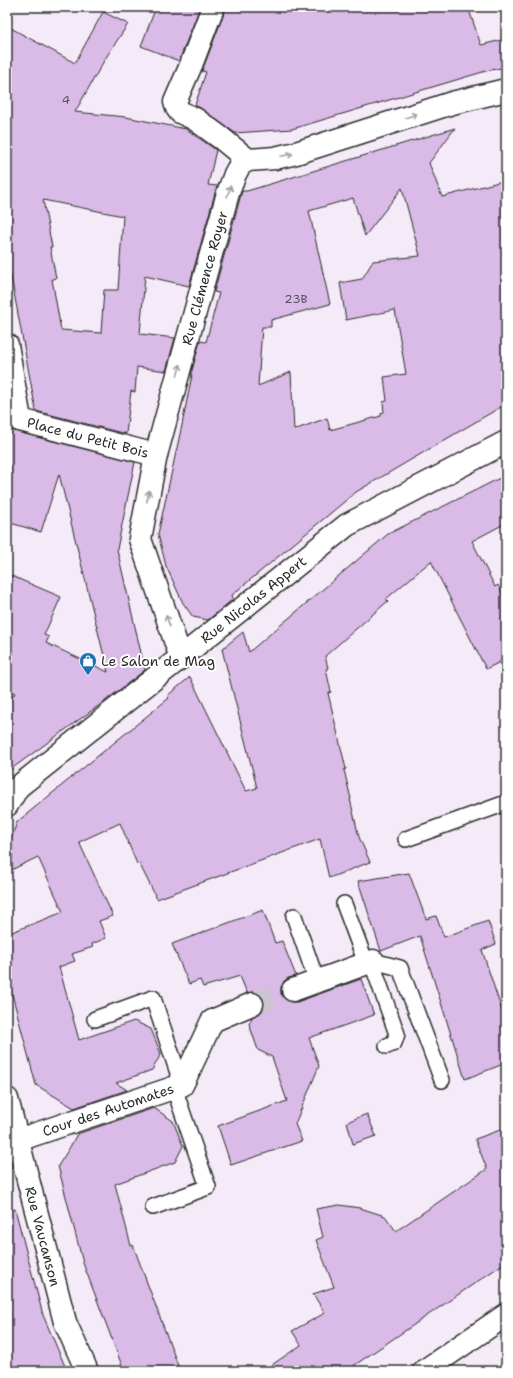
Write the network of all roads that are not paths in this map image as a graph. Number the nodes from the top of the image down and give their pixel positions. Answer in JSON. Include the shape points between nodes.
{"nodes":[{"id":1,"x":213,"y":7,"type":"edge"},
{"id":2,"x":506,"y":90,"type":"edge"},
{"id":3,"x":248,"y":160,"type":"junction"},
{"id":4,"x":7,"y":346,"type":"edge"},
{"id":5,"x":14,"y":417,"type":"edge"},
{"id":6,"x":506,"y":442,"type":"edge"},
{"id":7,"x":156,"y":454,"type":"junction"},
{"id":8,"x":181,"y":658,"type":"junction"},
{"id":9,"x":12,"y":784,"type":"edge"},
{"id":10,"x":506,"y":803,"type":"edge"},
{"id":11,"x":7,"y":805,"type":"edge"},
{"id":12,"x":406,"y":839,"type":"dead end"},
{"id":13,"x":344,"y":904,"type":"dead end"},
{"id":14,"x":294,"y":916,"type":"dead end"},
{"id":15,"x":370,"y":962,"type":"junction"},
{"id":16,"x":317,"y":982,"type":"junction"},
{"id":17,"x":293,"y":990,"type":"tunnel mouth"},
{"id":18,"x":252,"y":1004,"type":"tunnel mouth"},
{"id":19,"x":95,"y":1019,"type":"dead end"},
{"id":20,"x":387,"y":1046,"type":"dead end"},
{"id":21,"x":442,"y":1080,"type":"dead end"},
{"id":22,"x":178,"y":1086,"type":"junction"},
{"id":23,"x":7,"y":1100,"type":"edge"},
{"id":24,"x":18,"y":1140,"type":"junction"},
{"id":25,"x":153,"y":1207,"type":"dead end"},
{"id":26,"x":506,"y":1315,"type":"edge"},
{"id":27,"x":87,"y":1371,"type":"edge"},
{"id":28,"x":424,"y":1371,"type":"edge"}],
"edges":[{"from":1,"to":3,"type":"street","via":[[175,102],[176,108],[195,119]]},
{"from":3,"to":2,"type":"street","one_way":true,"via":[[296,153],[452,103]]},
{"from":7,"to":3,"type":"street","name":"Rue Clémence Royer","one_way":true,"via":[[228,192],[240,165]]},
{"from":4,"to":5,"type":"street","name":"Place du Petit Bois"},
{"from":5,"to":7,"type":"street","name":"Place du Petit Bois"},
{"from":6,"to":8,"type":"street","name":"Rue Nicolas Appert","via":[[347,525]]},
{"from":8,"to":7,"type":"street","name":"Rue Clémence Royer","one_way":true,"via":[[140,539]]},
{"from":8,"to":9,"type":"street","name":"Rue Nicolas Appert"},
{"from":9,"to":11,"type":"street","name":"Rue Nicolas Appert"},
{"from":10,"to":12,"type":"lane"},
{"from":13,"to":15,"type":"lane"},
{"from":14,"to":16,"type":"lane"},
{"from":15,"to":16,"type":"street"},
{"from":15,"to":20,"type":"lane","via":[[397,1034],[394,1043]]},
{"from":15,"to":21,"type":"lane","via":[[400,968]]},
{"from":16,"to":17,"type":"street"},
{"from":18,"to":22,"type":"street","name":"Cour des Automates","via":[[212,1021]]},
{"from":19,"to":22,"type":"lane","via":[[153,998]]},
{"from":22,"to":24,"type":"street","name":"Cour des Automates"},
{"from":22,"to":25,"type":"lane","via":[[208,1186]]},
{"from":23,"to":24,"type":"street","name":"Rue Vaucanson"},
{"from":24,"to":27,"type":"street","name":"Rue Vaucanson","via":[[65,1322]]},
{"from":26,"to":28,"type":"street"}]}
